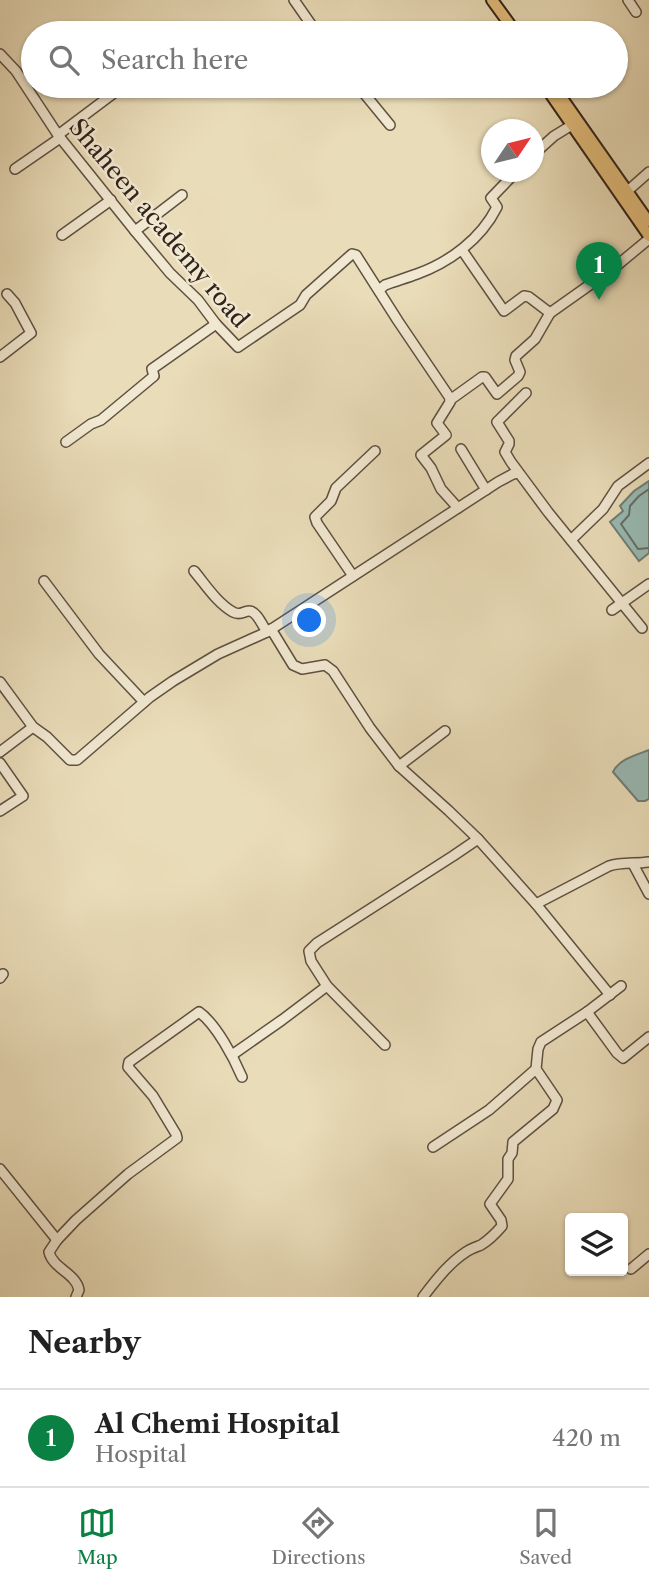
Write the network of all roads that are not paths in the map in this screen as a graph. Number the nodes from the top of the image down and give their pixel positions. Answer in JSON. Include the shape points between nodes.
{"nodes":[{"id":1,"x":294,"y":0,"type":"edge"},
{"id":2,"x":485,"y":0,"type":"edge"},
{"id":3,"x":492,"y":0,"type":"edge"},
{"id":4,"x":628,"y":0,"type":"edge"},
{"id":5,"x":636,"y":12,"type":"dead end"},
{"id":6,"x":309,"y":21,"type":"edge"},
{"id":7,"x":500,"y":21,"type":"edge"},
{"id":8,"x":507,"y":21,"type":"edge"},
{"id":9,"x":0,"y":54,"type":"edge"},
{"id":10,"x":21,"y":79,"type":"edge"},
{"id":11,"x":34,"y":98,"type":"edge"},
{"id":12,"x":108,"y":98,"type":"edge"},
{"id":13,"x":368,"y":98,"type":"edge"},
{"id":14,"x":553,"y":98,"type":"edge"},
{"id":15,"x":561,"y":98,"type":"edge"},
{"id":16,"x":390,"y":125,"type":"dead end"},
{"id":17,"x":572,"y":125,"type":"junction"},
{"id":18,"x":59,"y":137,"type":"junction"},
{"id":19,"x":544,"y":145,"type":"edge"},
{"id":20,"x":15,"y":169,"type":"dead end"},
{"id":21,"x":649,"y":172,"type":"edge"},
{"id":22,"x":506,"y":182,"type":"edge"},
{"id":23,"x":625,"y":193,"type":"junction"},
{"id":24,"x":182,"y":194,"type":"dead end"},
{"id":25,"x":111,"y":200,"type":"junction"},
{"id":26,"x":649,"y":223,"type":"edge"},
{"id":27,"x":135,"y":231,"type":"junction"},
{"id":28,"x":62,"y":235,"type":"dead end"},
{"id":29,"x":649,"y":237,"type":"edge"},
{"id":30,"x":462,"y":250,"type":"junction"},
{"id":31,"x":379,"y":290,"type":"junction"},
{"id":32,"x":7,"y":294,"type":"dead end"},
{"id":33,"x":550,"y":313,"type":"junction"},
{"id":34,"x":216,"y":324,"type":"junction"},
{"id":35,"x":0,"y":357,"type":"edge"},
{"id":36,"x":526,"y":393,"type":"dead end"},
{"id":37,"x":450,"y":400,"type":"junction"},
{"id":38,"x":66,"y":442,"type":"dead end"},
{"id":39,"x":461,"y":449,"type":"dead end"},
{"id":40,"x":375,"y":451,"type":"dead end"},
{"id":41,"x":649,"y":463,"type":"edge"},
{"id":42,"x":518,"y":473,"type":"junction"},
{"id":43,"x":486,"y":489,"type":"junction"},
{"id":44,"x":457,"y":508,"type":"junction"},
{"id":45,"x":571,"y":540,"type":"junction"},
{"id":46,"x":194,"y":571,"type":"dead end"},
{"id":47,"x":353,"y":576,"type":"junction"},
{"id":48,"x":44,"y":581,"type":"dead end"},
{"id":49,"x":649,"y":584,"type":"edge"},
{"id":50,"x":622,"y":603,"type":"junction"},
{"id":51,"x":612,"y":610,"type":"dead end"},
{"id":52,"x":642,"y":628,"type":"dead end"},
{"id":53,"x":269,"y":631,"type":"junction"},
{"id":54,"x":0,"y":682,"type":"edge"},
{"id":55,"x":144,"y":702,"type":"junction"},
{"id":56,"x":33,"y":727,"type":"junction"},
{"id":57,"x":444,"y":731,"type":"dead end"},
{"id":58,"x":0,"y":752,"type":"edge"},
{"id":59,"x":0,"y":763,"type":"edge"},
{"id":60,"x":399,"y":766,"type":"junction"},
{"id":61,"x":0,"y":811,"type":"edge"},
{"id":62,"x":478,"y":839,"type":"junction"},
{"id":63,"x":649,"y":862,"type":"edge"},
{"id":64,"x":633,"y":864,"type":"junction"},
{"id":65,"x":649,"y":894,"type":"edge"},
{"id":66,"x":536,"y":904,"type":"junction"},
{"id":67,"x":327,"y":986,"type":"junction"},
{"id":68,"x":621,"y":986,"type":"dead end"},
{"id":69,"x":610,"y":995,"type":"junction"},
{"id":70,"x":587,"y":1012,"type":"junction"},
{"id":71,"x":649,"y":1037,"type":"edge"},
{"id":72,"x":385,"y":1045,"type":"dead end"},
{"id":73,"x":232,"y":1055,"type":"junction"},
{"id":74,"x":536,"y":1069,"type":"junction"},
{"id":75,"x":242,"y":1077,"type":"dead end"},
{"id":76,"x":433,"y":1147,"type":"dead end"},
{"id":77,"x":0,"y":1169,"type":"edge"},
{"id":78,"x":57,"y":1240,"type":"junction"},
{"id":79,"x":649,"y":1254,"type":"edge"},
{"id":80,"x":632,"y":1269,"type":"dead end"},
{"id":81,"x":76,"y":1297,"type":"edge"},
{"id":82,"x":423,"y":1297,"type":"edge"}],
"edges":[{"from":1,"to":6,"type":"street"},
{"from":2,"to":7,"type":"main road"},
{"from":3,"to":8,"type":"main road"},
{"from":4,"to":5,"type":"street"},
{"from":9,"to":10,"type":"street","name":"Shaheen academy road"},
{"from":11,"to":18,"type":"street","name":"Shaheen academy road"},
{"from":12,"to":18,"type":"street"},
{"from":13,"to":16,"type":"street"},
{"from":14,"to":17,"type":"main road"},
{"from":15,"to":23,"type":"main road"},
{"from":17,"to":19,"type":"street"},
{"from":17,"to":23,"type":"main road"},
{"from":18,"to":20,"type":"street"},
{"from":18,"to":25,"type":"street","name":"Shaheen academy road"},
{"from":21,"to":23,"type":"street"},
{"from":22,"to":30,"type":"street","via":[[491,198],[497,207],[493,216]]},
{"from":23,"to":26,"type":"main road"},
{"from":23,"to":29,"type":"main road"},
{"from":24,"to":27,"type":"street"},
{"from":25,"to":27,"type":"street","name":"Shaheen academy road"},
{"from":25,"to":28,"type":"street"},
{"from":27,"to":34,"type":"street","name":"Shaheen academy road"},
{"from":29,"to":33,"type":"street"},
{"from":30,"to":31,"type":"street"},
{"from":30,"to":33,"type":"street","via":[[504,311],[524,296]]},
{"from":31,"to":34,"type":"street","name":"Shaheen academy road","via":[[354,254],[306,295],[300,306],[241,346]]},
{"from":31,"to":37,"type":"street","name":"Shaheen academy road"},
{"from":32,"to":35,"type":"street","via":[[31,332]]},
{"from":33,"to":37,"type":"street","via":[[534,339],[516,356],[518,376],[497,394],[482,377]]},
{"from":34,"to":38,"type":"street","via":[[152,369],[154,376],[101,420]]},
{"from":36,"to":42,"type":"street","via":[[497,422],[509,441],[505,452]]},
{"from":37,"to":44,"type":"street","via":[[438,420],[446,435],[421,455]]},
{"from":39,"to":43,"type":"street"},
{"from":40,"to":47,"type":"street","via":[[336,488],[331,501],[315,517]]},
{"from":41,"to":45,"type":"street","via":[[618,486],[603,509]]},
{"from":42,"to":43,"type":"street"},
{"from":42,"to":45,"type":"street"},
{"from":43,"to":44,"type":"street"},
{"from":44,"to":47,"type":"street"},
{"from":45,"to":50,"type":"street"},
{"from":46,"to":53,"type":"street","via":[[222,603],[234,612],[254,613]]},
{"from":47,"to":53,"type":"street"},
{"from":48,"to":55,"type":"street"},
{"from":49,"to":50,"type":"street"},
{"from":50,"to":51,"type":"street"},
{"from":50,"to":52,"type":"street"},
{"from":53,"to":55,"type":"street","via":[[218,654]]},
{"from":53,"to":60,"type":"street","via":[[293,665],[302,669],[326,664],[333,671]]},
{"from":54,"to":56,"type":"street"},
{"from":55,"to":56,"type":"street","via":[[74,761]]},
{"from":56,"to":58,"type":"street"},
{"from":57,"to":60,"type":"street"},
{"from":59,"to":61,"type":"street","via":[[23,796]]},
{"from":60,"to":62,"type":"street"},
{"from":62,"to":66,"type":"street"},
{"from":62,"to":67,"type":"street","via":[[311,948],[311,961]]},
{"from":63,"to":64,"type":"street"},
{"from":64,"to":65,"type":"street"},
{"from":64,"to":66,"type":"street","via":[[609,866]]},
{"from":66,"to":69,"type":"street"},
{"from":67,"to":72,"type":"street"},
{"from":67,"to":73,"type":"street"},
{"from":68,"to":69,"type":"street"},
{"from":69,"to":70,"type":"street"},
{"from":70,"to":71,"type":"street","via":[[623,1058]]},
{"from":70,"to":74,"type":"street","via":[[541,1042]]},
{"from":73,"to":75,"type":"street"},
{"from":73,"to":78,"type":"street","via":[[199,1012],[129,1062],[128,1067],[153,1096],[177,1138],[128,1174]]},
{"from":74,"to":76,"type":"street","via":[[489,1110]]},
{"from":74,"to":82,"type":"street","via":[[557,1100],[553,1110],[513,1142],[509,1179],[489,1204],[502,1226],[457,1259]]},
{"from":77,"to":78,"type":"street"},
{"from":78,"to":81,"type":"street","via":[[49,1256],[76,1281]]},
{"from":79,"to":80,"type":"street"}]}
